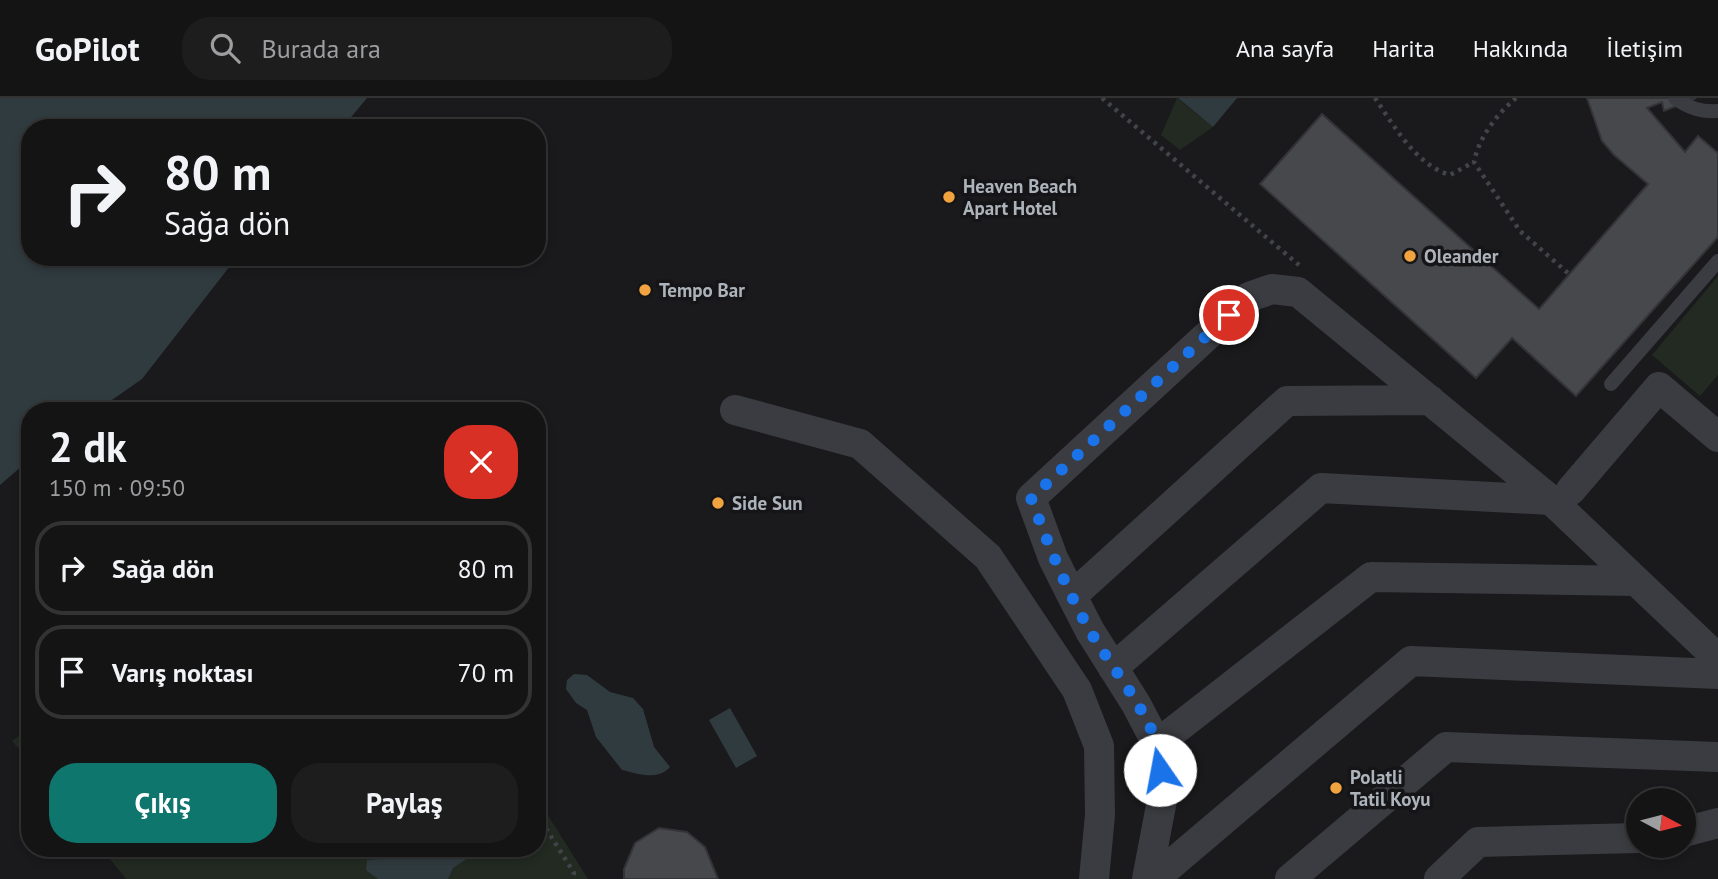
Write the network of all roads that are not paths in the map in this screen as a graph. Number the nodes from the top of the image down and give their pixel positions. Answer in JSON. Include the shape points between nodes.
{"nodes":[{"id":1,"x":1675,"y":98,"type":"edge"},
{"id":2,"x":1718,"y":111,"type":"edge"},
{"id":3,"x":1718,"y":261,"type":"edge"},
{"id":4,"x":1611,"y":384,"type":"dead end"},
{"id":5,"x":1430,"y":400,"type":"junction"},
{"id":6,"x":735,"y":410,"type":"dead end"},
{"id":7,"x":1718,"y":437,"type":"edge"},
{"id":8,"x":1561,"y":495,"type":"junction"},
{"id":9,"x":1636,"y":581,"type":"junction"},
{"id":10,"x":1072,"y":596,"type":"junction"},
{"id":11,"x":1718,"y":664,"type":"edge"},
{"id":12,"x":1113,"y":668,"type":"junction"},
{"id":13,"x":1718,"y":674,"type":"edge"},
{"id":14,"x":1157,"y":744,"type":"junction"},
{"id":15,"x":1718,"y":757,"type":"edge"},
{"id":16,"x":1718,"y":823,"type":"edge"},
{"id":17,"x":1696,"y":829,"type":"edge"},
{"id":18,"x":1626,"y":838,"type":"edge"},
{"id":19,"x":1094,"y":879,"type":"edge"},
{"id":20,"x":1147,"y":879,"type":"edge"},
{"id":21,"x":1154,"y":879,"type":"edge"},
{"id":22,"x":1290,"y":879,"type":"edge"},
{"id":23,"x":1439,"y":879,"type":"edge"}],
"edges":[{"from":1,"to":2,"type":"lane","via":[[1704,112]]},
{"from":3,"to":4,"type":"lane"},
{"from":5,"to":8,"type":"street"},
{"from":5,"to":10,"type":"street","via":[[1287,401]]},
{"from":5,"to":10,"type":"street","via":[[1298,292],[1272,289],[1249,297],[1031,498]]},
{"from":6,"to":19,"type":"street","via":[[860,444],[988,557],[1077,691],[1099,746],[1100,815]]},
{"from":7,"to":8,"type":"street","via":[[1659,387]]},
{"from":8,"to":9,"type":"street"},
{"from":8,"to":12,"type":"street","via":[[1321,488]]},
{"from":9,"to":11,"type":"street"},
{"from":9,"to":14,"type":"street","via":[[1371,577]]},
{"from":10,"to":12,"type":"street"},
{"from":12,"to":14,"type":"street"},
{"from":13,"to":21,"type":"street","via":[[1411,661]]},
{"from":14,"to":20,"type":"street","via":[[1163,795]]},
{"from":15,"to":22,"type":"street","via":[[1446,747]]},
{"from":16,"to":17,"type":"street"},
{"from":18,"to":23,"type":"street","via":[[1478,842]]}]}
